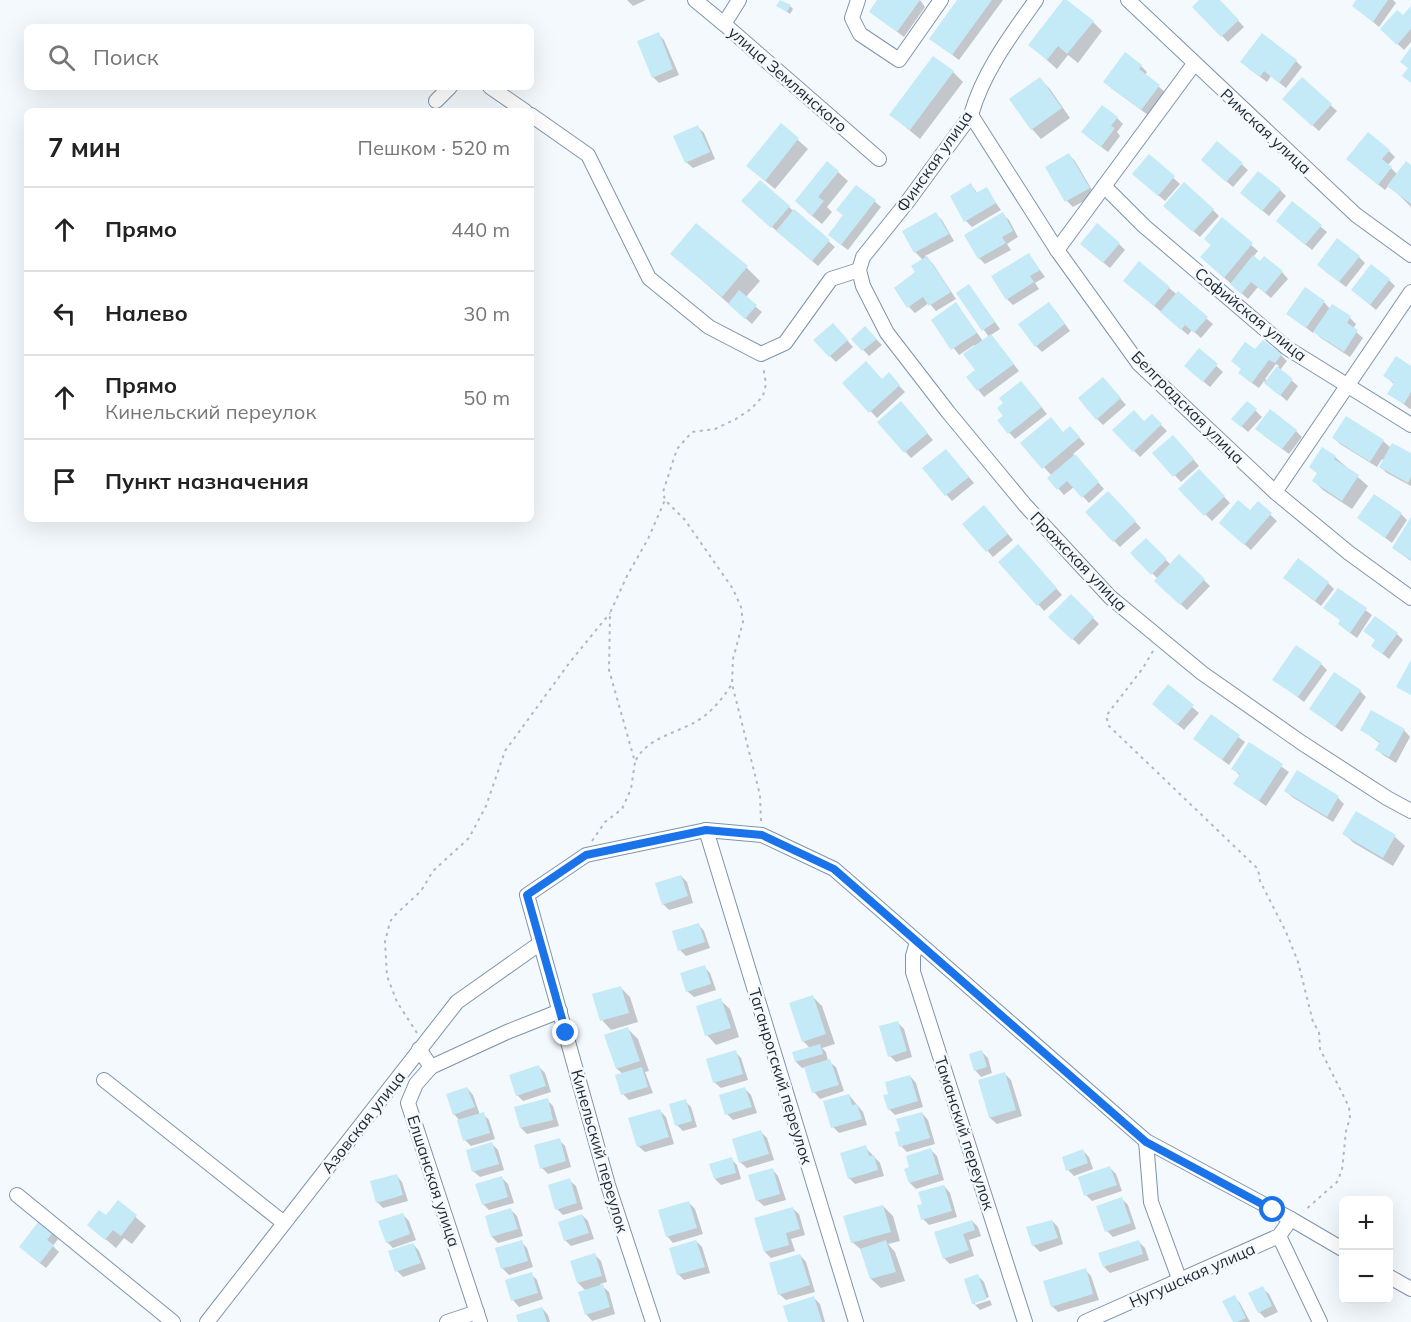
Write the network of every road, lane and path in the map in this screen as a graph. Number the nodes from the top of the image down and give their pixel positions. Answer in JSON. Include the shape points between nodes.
{"nodes":[{"id":1,"x":695,"y":0,"type":"edge"},
{"id":2,"x":739,"y":0,"type":"edge"},
{"id":3,"x":858,"y":0,"type":"edge"},
{"id":4,"x":941,"y":0,"type":"edge"},
{"id":5,"x":1036,"y":0,"type":"edge"},
{"id":6,"x":1128,"y":0,"type":"edge"},
{"id":7,"x":724,"y":24,"type":"junction"},
{"id":8,"x":1194,"y":64,"type":"junction"},
{"id":9,"x":447,"y":90,"type":"edge"},
{"id":10,"x":494,"y":90,"type":"edge"},
{"id":11,"x":436,"y":101,"type":"dead end"},
{"id":12,"x":521,"y":108,"type":"edge"},
{"id":13,"x":971,"y":115,"type":"junction"},
{"id":14,"x":534,"y":117,"type":"edge"},
{"id":15,"x":879,"y":159,"type":"dead end"},
{"id":16,"x":1104,"y":186,"type":"junction"},
{"id":17,"x":1057,"y":250,"type":"junction"},
{"id":18,"x":1411,"y":255,"type":"edge"},
{"id":19,"x":861,"y":264,"type":"junction"},
{"id":20,"x":1411,"y":292,"type":"edge"},
{"id":21,"x":761,"y":354,"type":"junction"},
{"id":22,"x":1347,"y":386,"type":"junction"},
{"id":23,"x":1411,"y":425,"type":"edge"},
{"id":24,"x":1275,"y":492,"type":"junction"},
{"id":25,"x":665,"y":500,"type":"junction"},
{"id":26,"x":1411,"y":598,"type":"edge"},
{"id":27,"x":610,"y":613,"type":"junction"},
{"id":28,"x":1159,"y":638,"type":"junction"},
{"id":29,"x":732,"y":684,"type":"junction"},
{"id":30,"x":635,"y":762,"type":"junction"},
{"id":31,"x":1411,"y":811,"type":"edge"},
{"id":32,"x":706,"y":830,"type":"junction"},
{"id":33,"x":762,"y":835,"type":"junction"},
{"id":34,"x":586,"y":855,"type":"junction"},
{"id":35,"x":917,"y":942,"type":"junction"},
{"id":36,"x":539,"y":944,"type":"junction"},
{"id":37,"x":560,"y":1011,"type":"junction"},
{"id":38,"x":419,"y":1049,"type":"junction"},
{"id":39,"x":431,"y":1067,"type":"junction"},
{"id":40,"x":104,"y":1080,"type":"dead end"},
{"id":41,"x":1146,"y":1142,"type":"junction"},
{"id":42,"x":17,"y":1195,"type":"dead end"},
{"id":43,"x":1291,"y":1219,"type":"junction"},
{"id":44,"x":284,"y":1223,"type":"junction"},
{"id":45,"x":1279,"y":1236,"type":"junction"},
{"id":46,"x":1339,"y":1247,"type":"edge"},
{"id":47,"x":1393,"y":1278,"type":"edge"},
{"id":48,"x":1180,"y":1281,"type":"junction"},
{"id":49,"x":1411,"y":1289,"type":"edge"},
{"id":50,"x":478,"y":1317,"type":"edge"},
{"id":51,"x":173,"y":1322,"type":"edge"},
{"id":52,"x":207,"y":1322,"type":"edge"},
{"id":53,"x":447,"y":1322,"type":"edge"},
{"id":54,"x":653,"y":1322,"type":"edge"},
{"id":55,"x":856,"y":1322,"type":"edge"},
{"id":56,"x":1025,"y":1322,"type":"edge"},
{"id":57,"x":1085,"y":1322,"type":"edge"},
{"id":58,"x":1320,"y":1322,"type":"edge"}],
"edges":[{"from":1,"to":7,"type":"street","name":"улица Землянского"},
{"from":2,"to":7,"type":"street"},
{"from":3,"to":4,"type":"street","via":[[852,18],[860,34],[899,60]]},
{"from":5,"to":13,"type":"street","name":"Финская улица","via":[[996,60]]},
{"from":6,"to":8,"type":"street","name":"Римская улица"},
{"from":7,"to":15,"type":"street","name":"улица Землянского"},
{"from":8,"to":16,"type":"street"},
{"from":8,"to":18,"type":"street","name":"Римская улица","via":[[1356,215]]},
{"from":9,"to":11,"type":"street"},
{"from":10,"to":12,"type":"street"},
{"from":13,"to":17,"type":"street","name":"Белградская улица"},
{"from":13,"to":19,"type":"street","name":"Финская улица"},
{"from":14,"to":21,"type":"street","via":[[588,155],[649,278],[710,327]]},
{"from":16,"to":17,"type":"street"},
{"from":16,"to":22,"type":"street","name":"Софийская улица","via":[[1144,226],[1287,348]]},
{"from":17,"to":24,"type":"street","name":"Белградская улица","via":[[1139,364]]},
{"from":19,"to":21,"type":"street","via":[[831,279],[785,343]]},
{"from":19,"to":28,"type":"street","name":"Пражская улица","via":[[862,286],[887,333],[955,420],[1025,505],[1110,597]]},
{"from":20,"to":22,"type":"street"},
{"from":21,"to":25,"type":"path","via":[[766,384],[763,396],[736,419],[715,429],[692,432],[676,449],[663,492]]},
{"from":22,"to":23,"type":"street","name":"Софийская улица"},
{"from":22,"to":24,"type":"street"},
{"from":24,"to":26,"type":"street","name":"Белградская улица"},
{"from":25,"to":27,"type":"path"},
{"from":25,"to":29,"type":"path","via":[[685,520],[733,589],[741,607],[743,622],[733,659]]},
{"from":27,"to":30,"type":"path","via":[[611,680]]},
{"from":27,"to":38,"type":"path","via":[[505,751],[470,838],[433,871],[421,891],[390,922],[385,942],[387,976],[397,1002],[416,1029]]},
{"from":28,"to":31,"type":"street","name":"Пражская улица","via":[[1302,743]]},
{"from":28,"to":43,"type":"path","via":[[1143,668],[1106,716],[1108,726],[1258,869],[1298,962],[1319,1032],[1320,1049],[1349,1107],[1342,1170],[1337,1182]]},
{"from":29,"to":30,"type":"path","via":[[720,703],[697,721],[644,749]]},
{"from":29,"to":33,"type":"path","via":[[760,795]]},
{"from":30,"to":34,"type":"path","via":[[631,789],[622,809],[605,822]]},
{"from":32,"to":33,"type":"street"},
{"from":32,"to":34,"type":"street"},
{"from":32,"to":55,"type":"street","name":"Таганрогский переулок"},
{"from":33,"to":35,"type":"street","via":[[834,869]]},
{"from":34,"to":36,"type":"street","name":"Кинельский переулок","via":[[527,895]]},
{"from":35,"to":41,"type":"street"},
{"from":35,"to":56,"type":"street","name":"Таманский переулок","via":[[914,972]]},
{"from":36,"to":37,"type":"street","name":"Кинельский переулок"},
{"from":36,"to":38,"type":"street","name":"Азовская улица","via":[[457,1002]]},
{"from":37,"to":39,"type":"street"},
{"from":37,"to":54,"type":"street","name":"Кинельский переулок","via":[[608,1185]]},
{"from":38,"to":39,"type":"street"},
{"from":38,"to":44,"type":"street","name":"Азовская улица"},
{"from":39,"to":50,"type":"street","name":"Елшанская улица","via":[[416,1084],[408,1103]]},
{"from":40,"to":44,"type":"street"},
{"from":41,"to":43,"type":"street"},
{"from":41,"to":48,"type":"street","via":[[1151,1202]]},
{"from":42,"to":51,"type":"street"},
{"from":43,"to":45,"type":"street"},
{"from":43,"to":46,"type":"street"},
{"from":44,"to":52,"type":"street","name":"Азовская улица"},
{"from":45,"to":48,"type":"street","name":"Нугушская улица"},
{"from":45,"to":58,"type":"street"},
{"from":47,"to":49,"type":"street"},
{"from":48,"to":57,"type":"street","name":"Нугушская улица"},
{"from":50,"to":53,"type":"street"}]}
